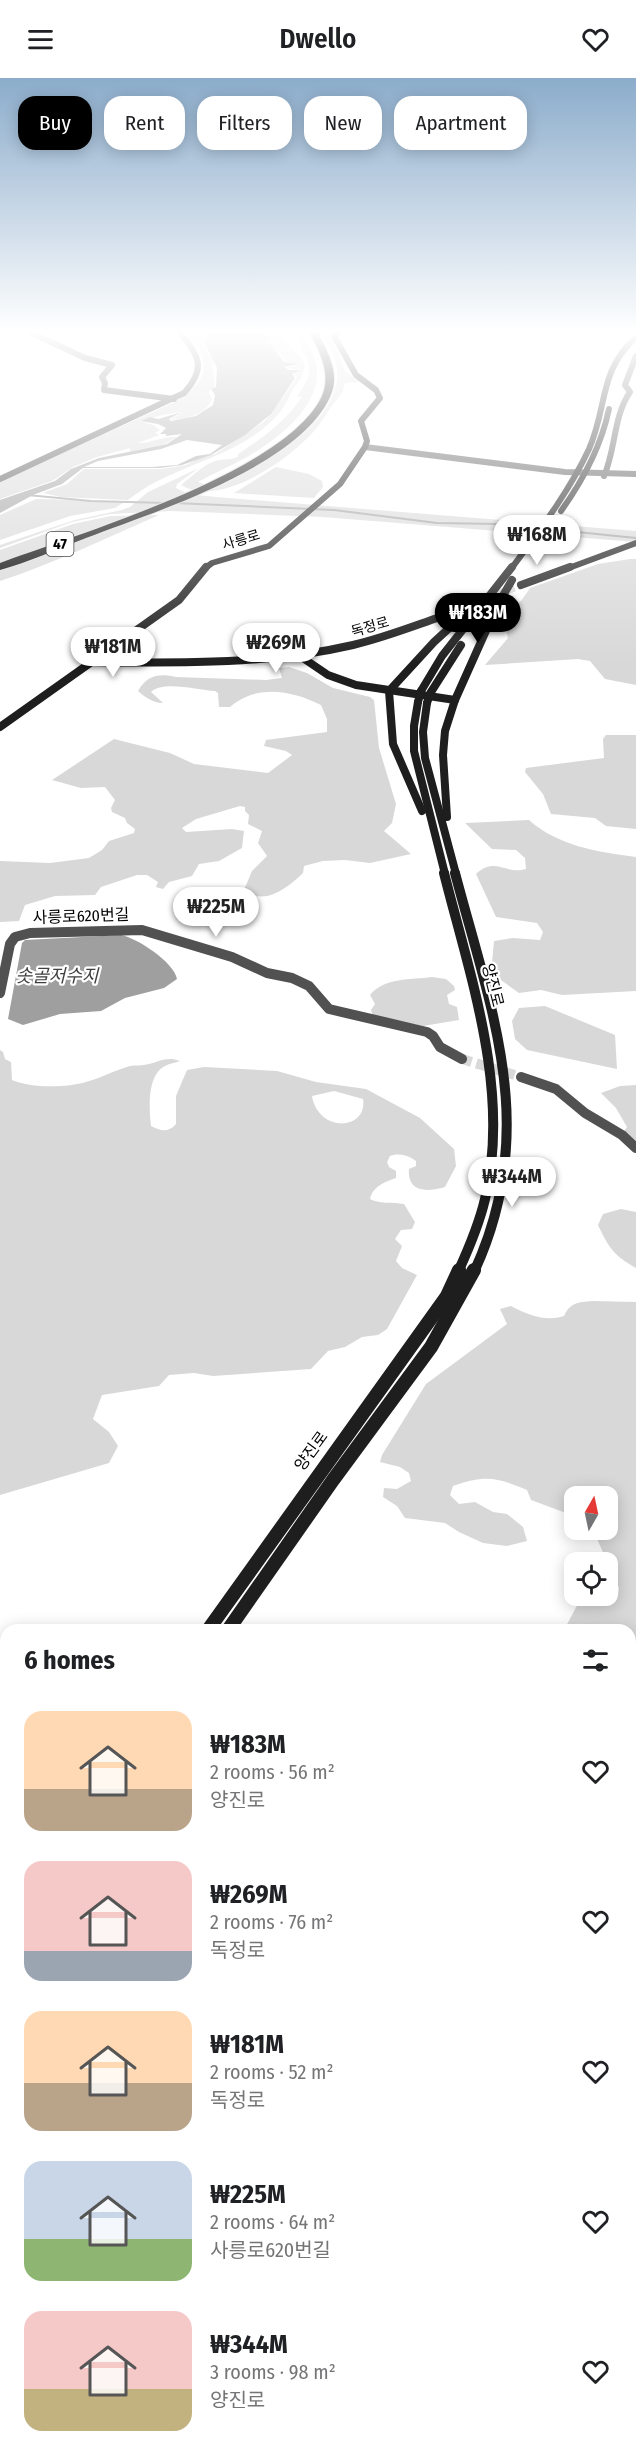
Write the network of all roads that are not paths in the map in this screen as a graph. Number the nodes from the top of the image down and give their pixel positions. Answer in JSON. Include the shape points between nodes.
{"nodes":[{"id":1,"x":76,"y":444,"type":"edge"},
{"id":2,"x":274,"y":444,"type":"edge"},
{"id":3,"x":284,"y":444,"type":"edge"},
{"id":4,"x":366,"y":444,"type":"edge"},
{"id":5,"x":591,"y":444,"type":"edge"},
{"id":6,"x":599,"y":444,"type":"edge"},
{"id":7,"x":614,"y":444,"type":"edge"},
{"id":8,"x":365,"y":447,"type":"junction"},
{"id":9,"x":574,"y":474,"type":"junction"},
{"id":10,"x":636,"y":474,"type":"edge"},
{"id":11,"x":586,"y":475,"type":"junction"},
{"id":12,"x":604,"y":476,"type":"junction"},
{"id":13,"x":0,"y":479,"type":"edge"},
{"id":14,"x":207,"y":485,"type":"junction"},
{"id":15,"x":117,"y":520,"type":"junction"},
{"id":16,"x":636,"y":543,"type":"edge"},
{"id":17,"x":0,"y":562,"type":"edge"},
{"id":18,"x":0,"y":567,"type":"edge"},
{"id":19,"x":512,"y":580,"type":"junction"},
{"id":20,"x":500,"y":582,"type":"junction"},
{"id":21,"x":521,"y":585,"type":"tunnel mouth"},
{"id":22,"x":440,"y":617,"type":"tunnel mouth"},
{"id":23,"x":141,"y":627,"type":"junction"},
{"id":24,"x":355,"y":645,"type":"junction"},
{"id":25,"x":300,"y":656,"type":"junction"},
{"id":26,"x":231,"y":661,"type":"junction"},
{"id":27,"x":90,"y":662,"type":"junction"},
{"id":28,"x":166,"y":662,"type":"junction"},
{"id":29,"x":323,"y":672,"type":"junction"},
{"id":30,"x":57,"y":685,"type":"junction"},
{"id":31,"x":390,"y":691,"type":"junction"},
{"id":32,"x":424,"y":697,"type":"junction"},
{"id":33,"x":455,"y":700,"type":"junction"},
{"id":34,"x":0,"y":727,"type":"edge"},
{"id":35,"x":436,"y":842,"type":"junction"},
{"id":36,"x":449,"y":852,"type":"junction"},
{"id":37,"x":0,"y":993,"type":"edge"},
{"id":38,"x":462,"y":1059,"type":"tunnel mouth"},
{"id":39,"x":521,"y":1077,"type":"tunnel mouth"},
{"id":40,"x":636,"y":1148,"type":"edge"},
{"id":41,"x":212,"y":1624,"type":"edge"},
{"id":42,"x":232,"y":1624,"type":"edge"}],
"edges":[{"from":1,"to":13,"type":"street"},
{"from":2,"to":14,"type":"highway","number":"47"},
{"from":3,"to":14,"type":"highway","number":"47","via":[[254,465]]},
{"from":4,"to":8,"type":"main road"},
{"from":5,"to":9,"type":"main road","name":"양진로"},
{"from":6,"to":11,"type":"main road","name":"양진로"},
{"from":7,"to":12,"type":"street"},
{"from":8,"to":9,"type":"street"},
{"from":8,"to":23,"type":"main road","name":"사릉로","via":[[340,484],[269,546],[212,563],[178,600]]},
{"from":9,"to":11,"type":"street"},
{"from":9,"to":20,"type":"main road","name":"양진로"},
{"from":10,"to":12,"type":"street"},
{"from":11,"to":12,"type":"street"},
{"from":11,"to":19,"type":"main road","name":"양진로"},
{"from":14,"to":15,"type":"highway","number":"47"},
{"from":15,"to":17,"type":"highway","number":"47"},
{"from":15,"to":18,"type":"highway","number":"47"},
{"from":16,"to":21,"type":"main road"},
{"from":19,"to":32,"type":"main road","name":"양진로"},
{"from":19,"to":33,"type":"main road"},
{"from":20,"to":31,"type":"main road","via":[[434,642]]},
{"from":20,"to":32,"type":"main road","name":"양진로","via":[[439,661]]},
{"from":22,"to":24,"type":"main road","name":"독정로"},
{"from":23,"to":27,"type":"main road","name":"사릉로"},
{"from":23,"to":28,"type":"main road","via":[[124,645],[125,651]]},
{"from":24,"to":25,"type":"main road","name":"독정로"},
{"from":24,"to":29,"type":"main road","via":[[322,657],[319,662]]},
{"from":25,"to":26,"type":"main road","name":"독정로"},
{"from":25,"to":29,"type":"main road"},
{"from":26,"to":28,"type":"main road","name":"독정로"},
{"from":26,"to":29,"type":"main road","via":[[287,661]]},
{"from":27,"to":28,"type":"main road","name":"독정로"},
{"from":27,"to":30,"type":"main road","name":"사릉로"},
{"from":28,"to":30,"type":"main road","via":[[99,667]]},
{"from":29,"to":31,"type":"main road","via":[[356,685]]},
{"from":30,"to":34,"type":"main road","name":"사릉로"},
{"from":31,"to":33,"type":"main road"},
{"from":31,"to":35,"type":"main road","via":[[393,744]]},
{"from":32,"to":35,"type":"main road","name":"양진로","via":[[414,726],[414,751]]},
{"from":32,"to":36,"type":"main road","name":"양진로","via":[[425,758]]},
{"from":33,"to":36,"type":"main road","via":[[442,755]]},
{"from":35,"to":41,"type":"main road","name":"양진로","via":[[493,1084],[494,1128],[486,1197],[469,1249],[447,1296]]},
{"from":36,"to":42,"type":"main road","name":"양진로","via":[[501,1047],[507,1089],[508,1148],[494,1223],[464,1296]]},
{"from":37,"to":38,"type":"street","name":"사릉로620번길","via":[[15,937],[30,933],[142,930],[292,978],[309,986],[329,1009],[427,1032],[440,1047]]},
{"from":39,"to":40,"type":"street","via":[[556,1089]]}]}
